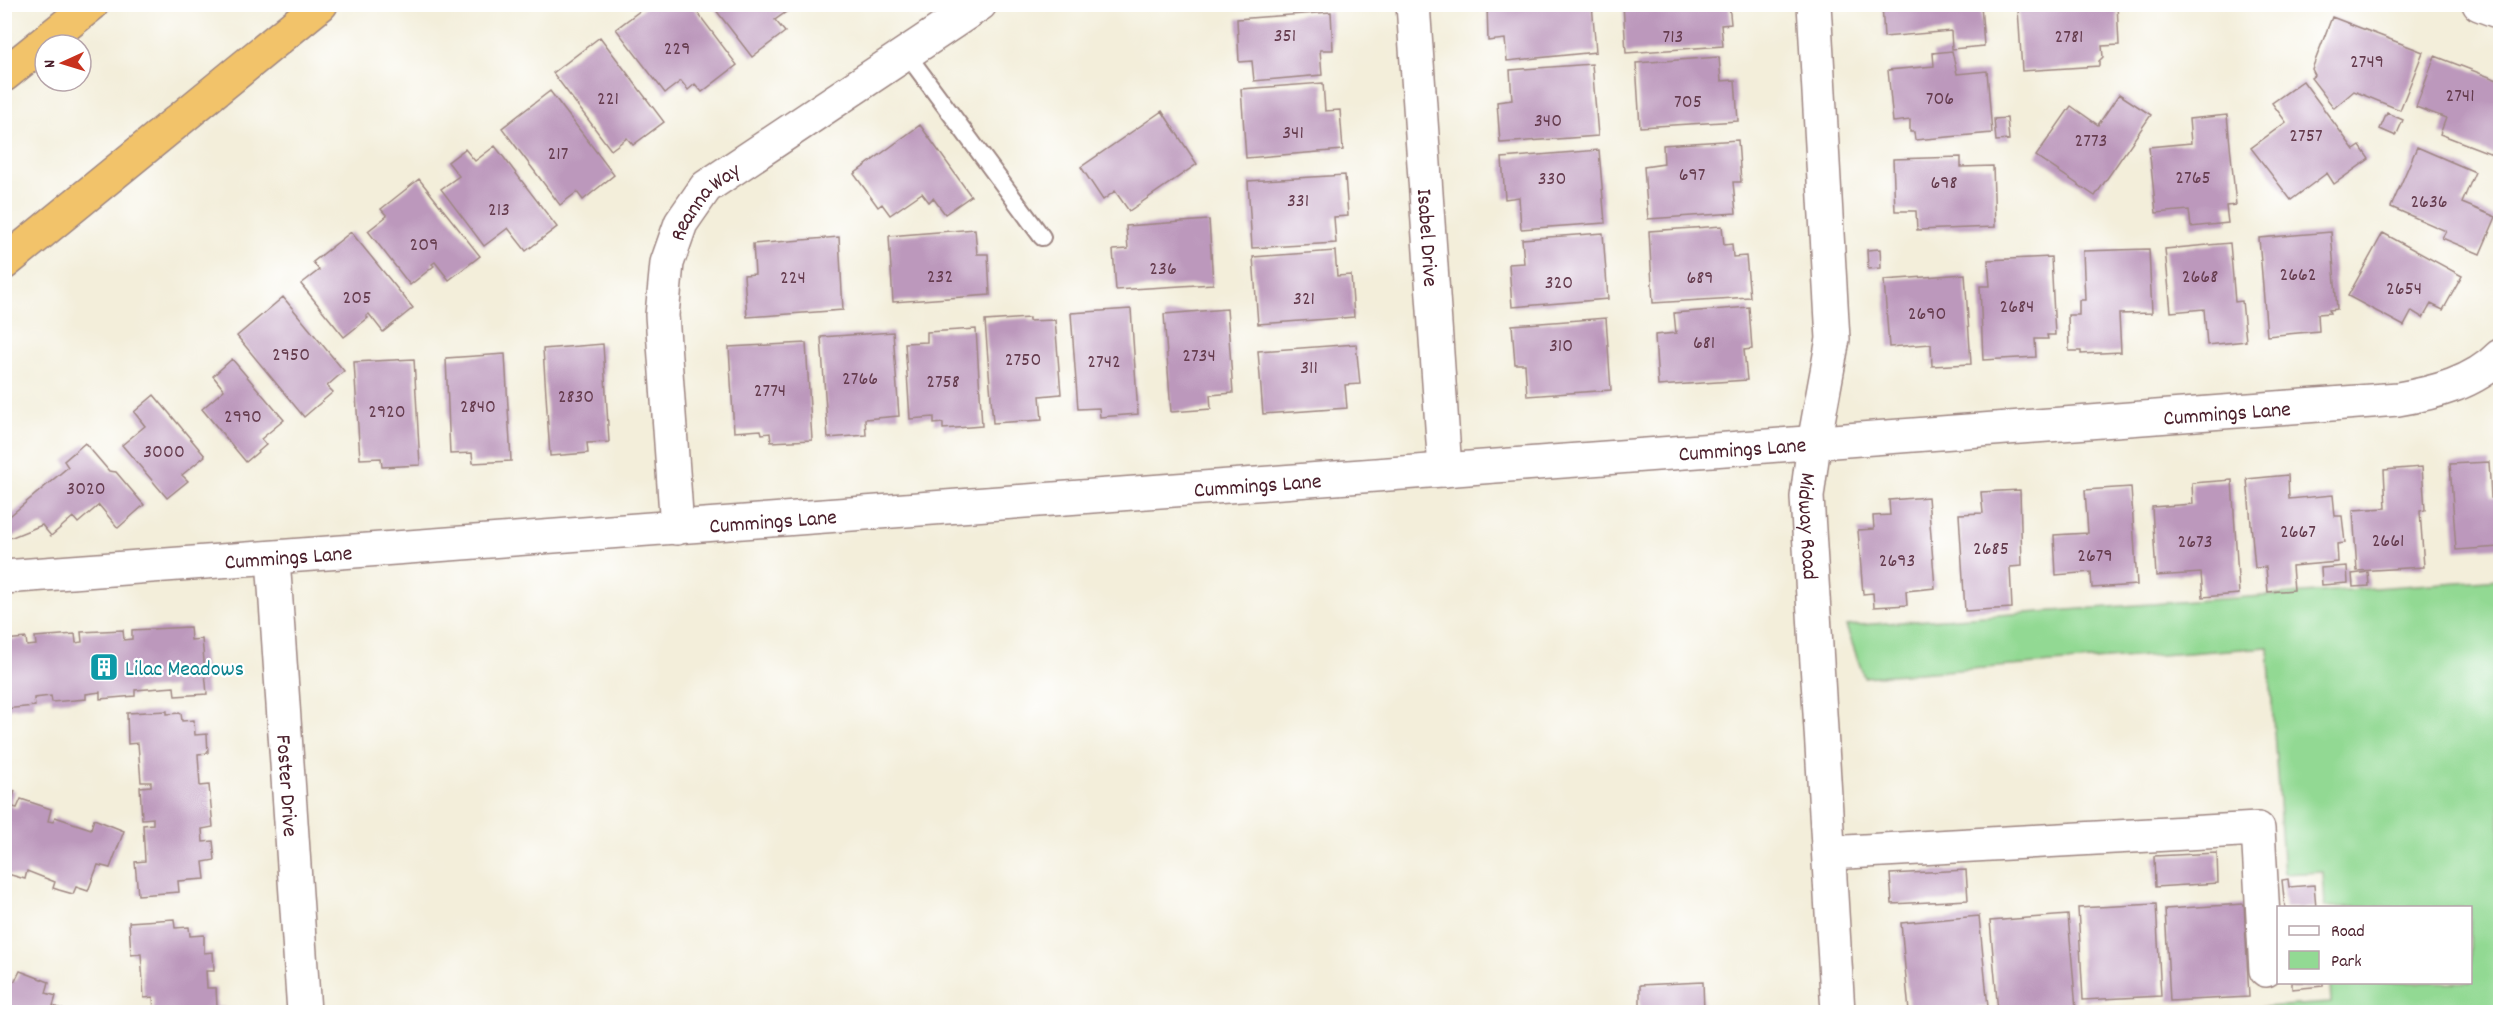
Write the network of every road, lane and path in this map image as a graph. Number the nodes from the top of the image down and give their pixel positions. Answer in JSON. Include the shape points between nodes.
{"nodes":[{"id":1,"x":92,"y":4,"type":"edge"},
{"id":2,"x":321,"y":4,"type":"edge"},
{"id":3,"x":980,"y":4,"type":"edge"},
{"id":4,"x":1413,"y":4,"type":"edge"},
{"id":5,"x":1814,"y":4,"type":"edge"},
{"id":6,"x":2479,"y":4,"type":"edge"},
{"id":7,"x":2500,"y":12,"type":"edge"},
{"id":8,"x":906,"y":53,"type":"junction"},
{"id":9,"x":4,"y":75,"type":"edge"},
{"id":10,"x":1042,"y":237,"type":"dead end"},
{"id":11,"x":4,"y":263,"type":"edge"},
{"id":12,"x":2500,"y":356,"type":"edge"},
{"id":13,"x":1814,"y":443,"type":"junction"},
{"id":14,"x":1445,"y":470,"type":"junction"},
{"id":15,"x":677,"y":528,"type":"junction"},
{"id":16,"x":273,"y":558,"type":"junction"},
{"id":17,"x":4,"y":577,"type":"edge"},
{"id":18,"x":1829,"y":853,"type":"junction"},
{"id":19,"x":2266,"y":970,"type":"dead end"},
{"id":20,"x":304,"y":1012,"type":"edge"},
{"id":21,"x":1838,"y":1012,"type":"edge"}],
"edges":[{"from":1,"to":9,"type":"highway"},
{"from":2,"to":11,"type":"highway"},
{"from":3,"to":8,"type":"street","name":"Reanna Way"},
{"from":4,"to":14,"type":"street","name":"Isabel Drive"},
{"from":5,"to":13,"type":"street","name":"Midway Road","via":[[1833,339]]},
{"from":6,"to":7,"type":"street"},
{"from":8,"to":10,"type":"lane"},
{"from":8,"to":15,"type":"street","name":"Reanna Way","via":[[706,187],[681,223],[668,263],[662,315]]},
{"from":12,"to":13,"type":"street","name":"Cummings Lane","via":[[2490,367],[2453,386],[2398,399]]},
{"from":13,"to":14,"type":"street","name":"Cummings Lane"},
{"from":13,"to":18,"type":"street","name":"Midway Road","via":[[1808,497]]},
{"from":14,"to":15,"type":"street","name":"Cummings Lane"},
{"from":15,"to":16,"type":"street","name":"Cummings Lane"},
{"from":16,"to":17,"type":"street","name":"Cummings Lane"},
{"from":16,"to":20,"type":"street","name":"Foster Drive"},
{"from":18,"to":19,"type":"street","via":[[2258,829]]},
{"from":18,"to":21,"type":"street","name":"Midway Road"}]}
